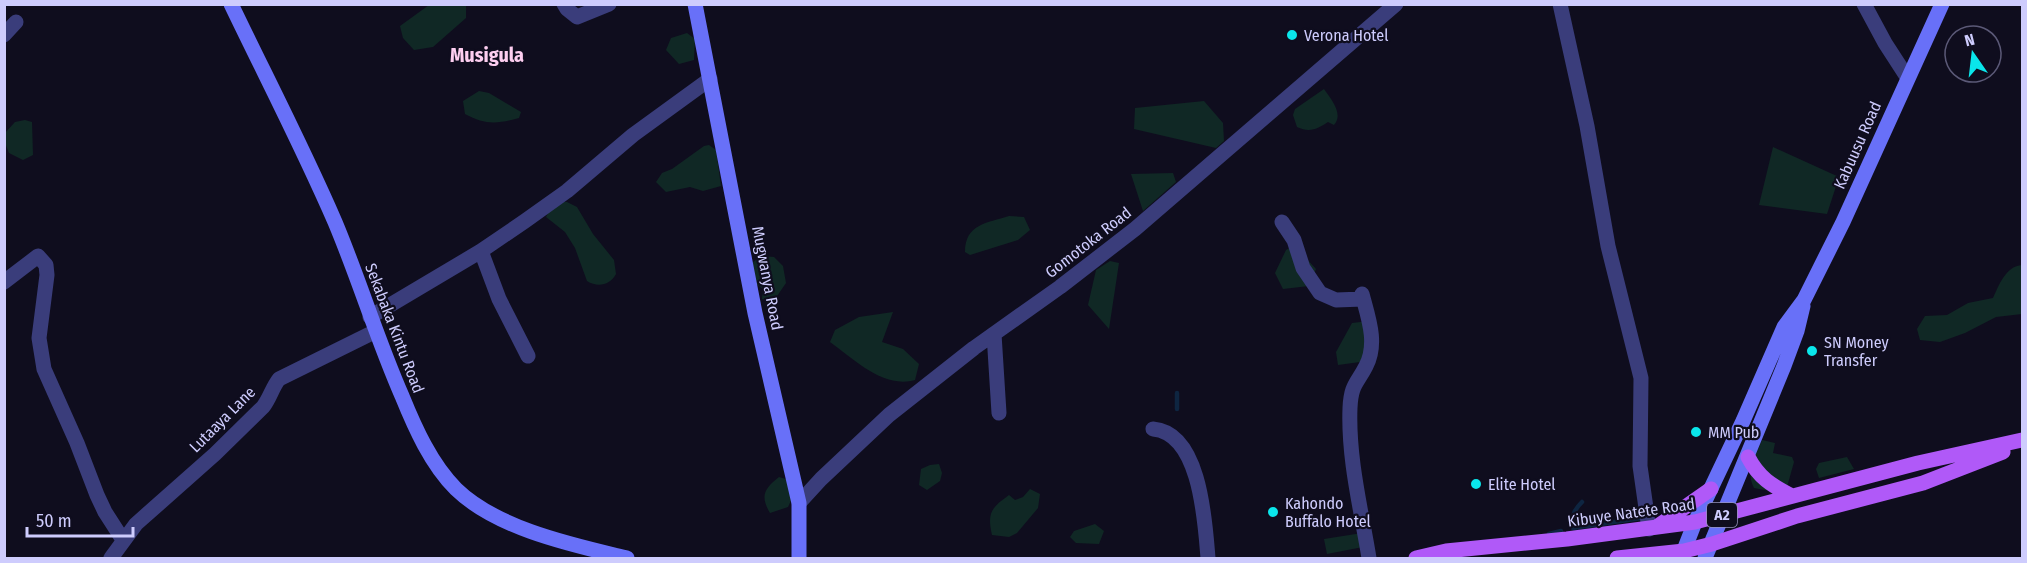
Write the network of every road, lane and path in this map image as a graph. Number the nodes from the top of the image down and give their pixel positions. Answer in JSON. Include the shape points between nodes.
{"nodes":[{"id":1,"x":231,"y":4,"type":"edge"},
{"id":2,"x":564,"y":4,"type":"edge"},
{"id":3,"x":609,"y":4,"type":"edge"},
{"id":4,"x":695,"y":4,"type":"edge"},
{"id":5,"x":1560,"y":4,"type":"edge"},
{"id":6,"x":1864,"y":4,"type":"edge"},
{"id":7,"x":1942,"y":4,"type":"edge"},
{"id":8,"x":1389,"y":8,"type":"edge"},
{"id":9,"x":16,"y":22,"type":"dead end"},
{"id":10,"x":4,"y":35,"type":"edge"},
{"id":11,"x":1907,"y":77,"type":"junction"},
{"id":12,"x":710,"y":79,"type":"junction"},
{"id":13,"x":1282,"y":222,"type":"dead end"},
{"id":14,"x":481,"y":251,"type":"junction"},
{"id":15,"x":4,"y":282,"type":"edge"},
{"id":16,"x":1804,"y":300,"type":"junction"},
{"id":17,"x":373,"y":324,"type":"junction"},
{"id":18,"x":994,"y":334,"type":"junction"},
{"id":19,"x":528,"y":356,"type":"dead end"},
{"id":20,"x":999,"y":413,"type":"dead end"},
{"id":21,"x":1153,"y":429,"type":"dead end"},
{"id":22,"x":2022,"y":442,"type":"edge"},
{"id":23,"x":1748,"y":457,"type":"junction"},
{"id":24,"x":1711,"y":489,"type":"junction"},
{"id":25,"x":1792,"y":496,"type":"junction"},
{"id":26,"x":799,"y":503,"type":"junction"},
{"id":27,"x":1725,"y":514,"type":"junction"},
{"id":28,"x":1695,"y":522,"type":"junction"},
{"id":29,"x":1652,"y":529,"type":"junction"},
{"id":30,"x":123,"y":540,"type":"junction"},
{"id":31,"x":1712,"y":544,"type":"junction"},
{"id":32,"x":1682,"y":555,"type":"edge"},
{"id":33,"x":111,"y":558,"type":"edge"},
{"id":34,"x":627,"y":558,"type":"edge"},
{"id":35,"x":799,"y":558,"type":"edge"},
{"id":36,"x":1208,"y":558,"type":"edge"},
{"id":37,"x":1369,"y":558,"type":"edge"},
{"id":38,"x":1416,"y":558,"type":"edge"},
{"id":39,"x":1617,"y":558,"type":"edge"},
{"id":40,"x":1705,"y":558,"type":"edge"}],
"edges":[{"from":1,"to":17,"type":"street","name":"Sekabaka Kintu Road","via":[[335,224]]},
{"from":2,"to":3,"type":"street","via":[[577,17]]},
{"from":4,"to":12,"type":"street","name":"Mugwanya Road"},
{"from":5,"to":29,"type":"street","via":[[1608,246],[1641,378],[1640,466]]},
{"from":6,"to":11,"type":"street"},
{"from":7,"to":11,"type":"street","name":"Kabuusu Road"},
{"from":8,"to":18,"type":"street","name":"Gomotoka Road","via":[[1135,229]]},
{"from":9,"to":10,"type":"street"},
{"from":11,"to":16,"type":"street","name":"Kabuusu Road"},
{"from":12,"to":14,"type":"street","name":"Lutaaya Lane","via":[[633,135],[567,192]]},
{"from":12,"to":26,"type":"street","name":"Mugwanya Road","via":[[758,323]]},
{"from":13,"to":37,"type":"street","via":[[1294,240],[1303,268],[1320,293],[1336,300],[1362,297],[1370,324],[1371,350],[1353,385],[1350,409],[1352,458]]},
{"from":14,"to":17,"type":"street","name":"Lutaaya Lane"},
{"from":14,"to":19,"type":"street"},
{"from":15,"to":30,"type":"street","via":[[38,256],[46,265],[39,338],[44,369],[101,503]]},
{"from":16,"to":23,"type":"street","name":"Kabuusu Road","via":[[1797,331]]},
{"from":16,"to":24,"type":"street","name":"Kabuusu Road","via":[[1784,327]]},
{"from":17,"to":30,"type":"street","name":"Lutaaya Lane","via":[[279,379],[270,399],[246,425]]},
{"from":17,"to":34,"type":"street","name":"Sekabaka Kintu Road","via":[[423,442],[456,489],[479,508],[519,526]]},
{"from":18,"to":20,"type":"street"},
{"from":18,"to":26,"type":"street","name":"Gomotoka Road","via":[[889,415]]},
{"from":21,"to":36,"type":"street","via":[[1174,438],[1194,471],[1205,515]]},
{"from":22,"to":25,"type":"main road","name":"Kibuye Natete Road","number":"A2","via":[[1918,463]]},
{"from":22,"to":31,"type":"main road","name":"Kibuye Natete Road","number":"A2","via":[[1923,483],[1797,516]]},
{"from":23,"to":25,"type":"main road","via":[[1764,479]]},
{"from":23,"to":27,"type":"street","name":"Kabuusu Road"},
{"from":24,"to":28,"type":"street","name":"Kabuusu Road"},
{"from":24,"to":29,"type":"main road"},
{"from":25,"to":27,"type":"main road","name":"Kibuye Natete Road","number":"A2"},
{"from":26,"to":35,"type":"street","name":"Mugwanya Road"},
{"from":27,"to":28,"type":"main road","name":"Kibuye Natete Road","number":"A2"},
{"from":27,"to":31,"type":"street","name":"Kabuusu Road"},
{"from":28,"to":29,"type":"main road","name":"Kibuye Natete Road","number":"A2"},
{"from":28,"to":32,"type":"street","name":"Kabuusu Road"},
{"from":29,"to":38,"type":"main road","name":"Kibuye Natete Road","number":"A2","via":[[1446,550]]},
{"from":30,"to":33,"type":"street","name":"Lutaaya Lane"},
{"from":31,"to":32,"type":"main road","name":"Kibuye Natete Road","number":"A2"},
{"from":31,"to":40,"type":"street","name":"Kabuusu Road"},
{"from":32,"to":39,"type":"main road","name":"Kibuye Natete Road","number":"A2"}]}
